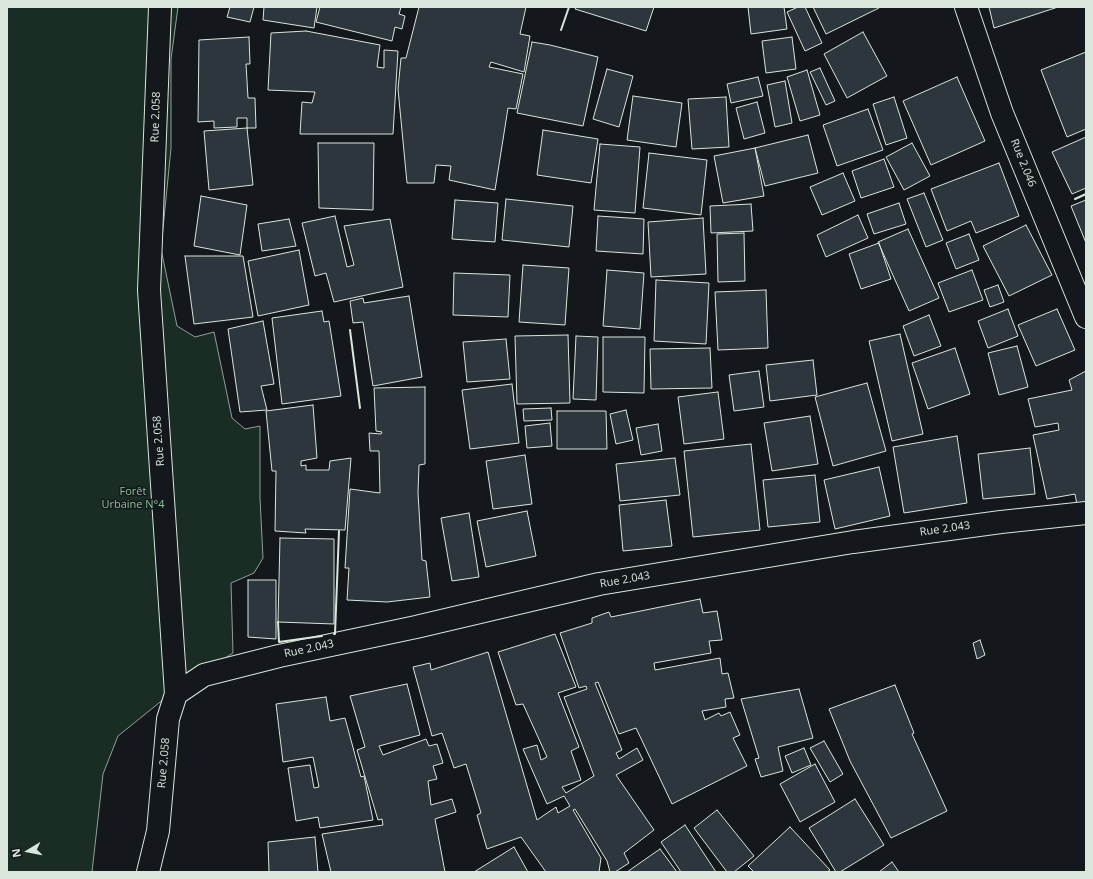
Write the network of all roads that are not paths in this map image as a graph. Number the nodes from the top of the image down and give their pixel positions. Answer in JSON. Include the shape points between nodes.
{"nodes":[{"id":1,"x":160,"y":7,"type":"edge"},
{"id":2,"x":966,"y":7,"type":"edge"},
{"id":3,"x":1086,"y":317,"type":"edge"},
{"id":4,"x":1086,"y":513,"type":"edge"},
{"id":5,"x":176,"y":694,"type":"junction"},
{"id":6,"x":148,"y":872,"type":"edge"}],
"edges":[{"from":1,"to":5,"type":"street","name":"Rue 2.058","via":[[149,290]]},
{"from":2,"to":3,"type":"street","name":"Rue 2.046","via":[[1002,112]]},
{"from":4,"to":5,"type":"street","name":"Rue 2.043","via":[[854,542],[599,584],[211,673]]},
{"from":5,"to":6,"type":"street","name":"Rue 2.058","via":[[168,719],[158,831]]}]}
